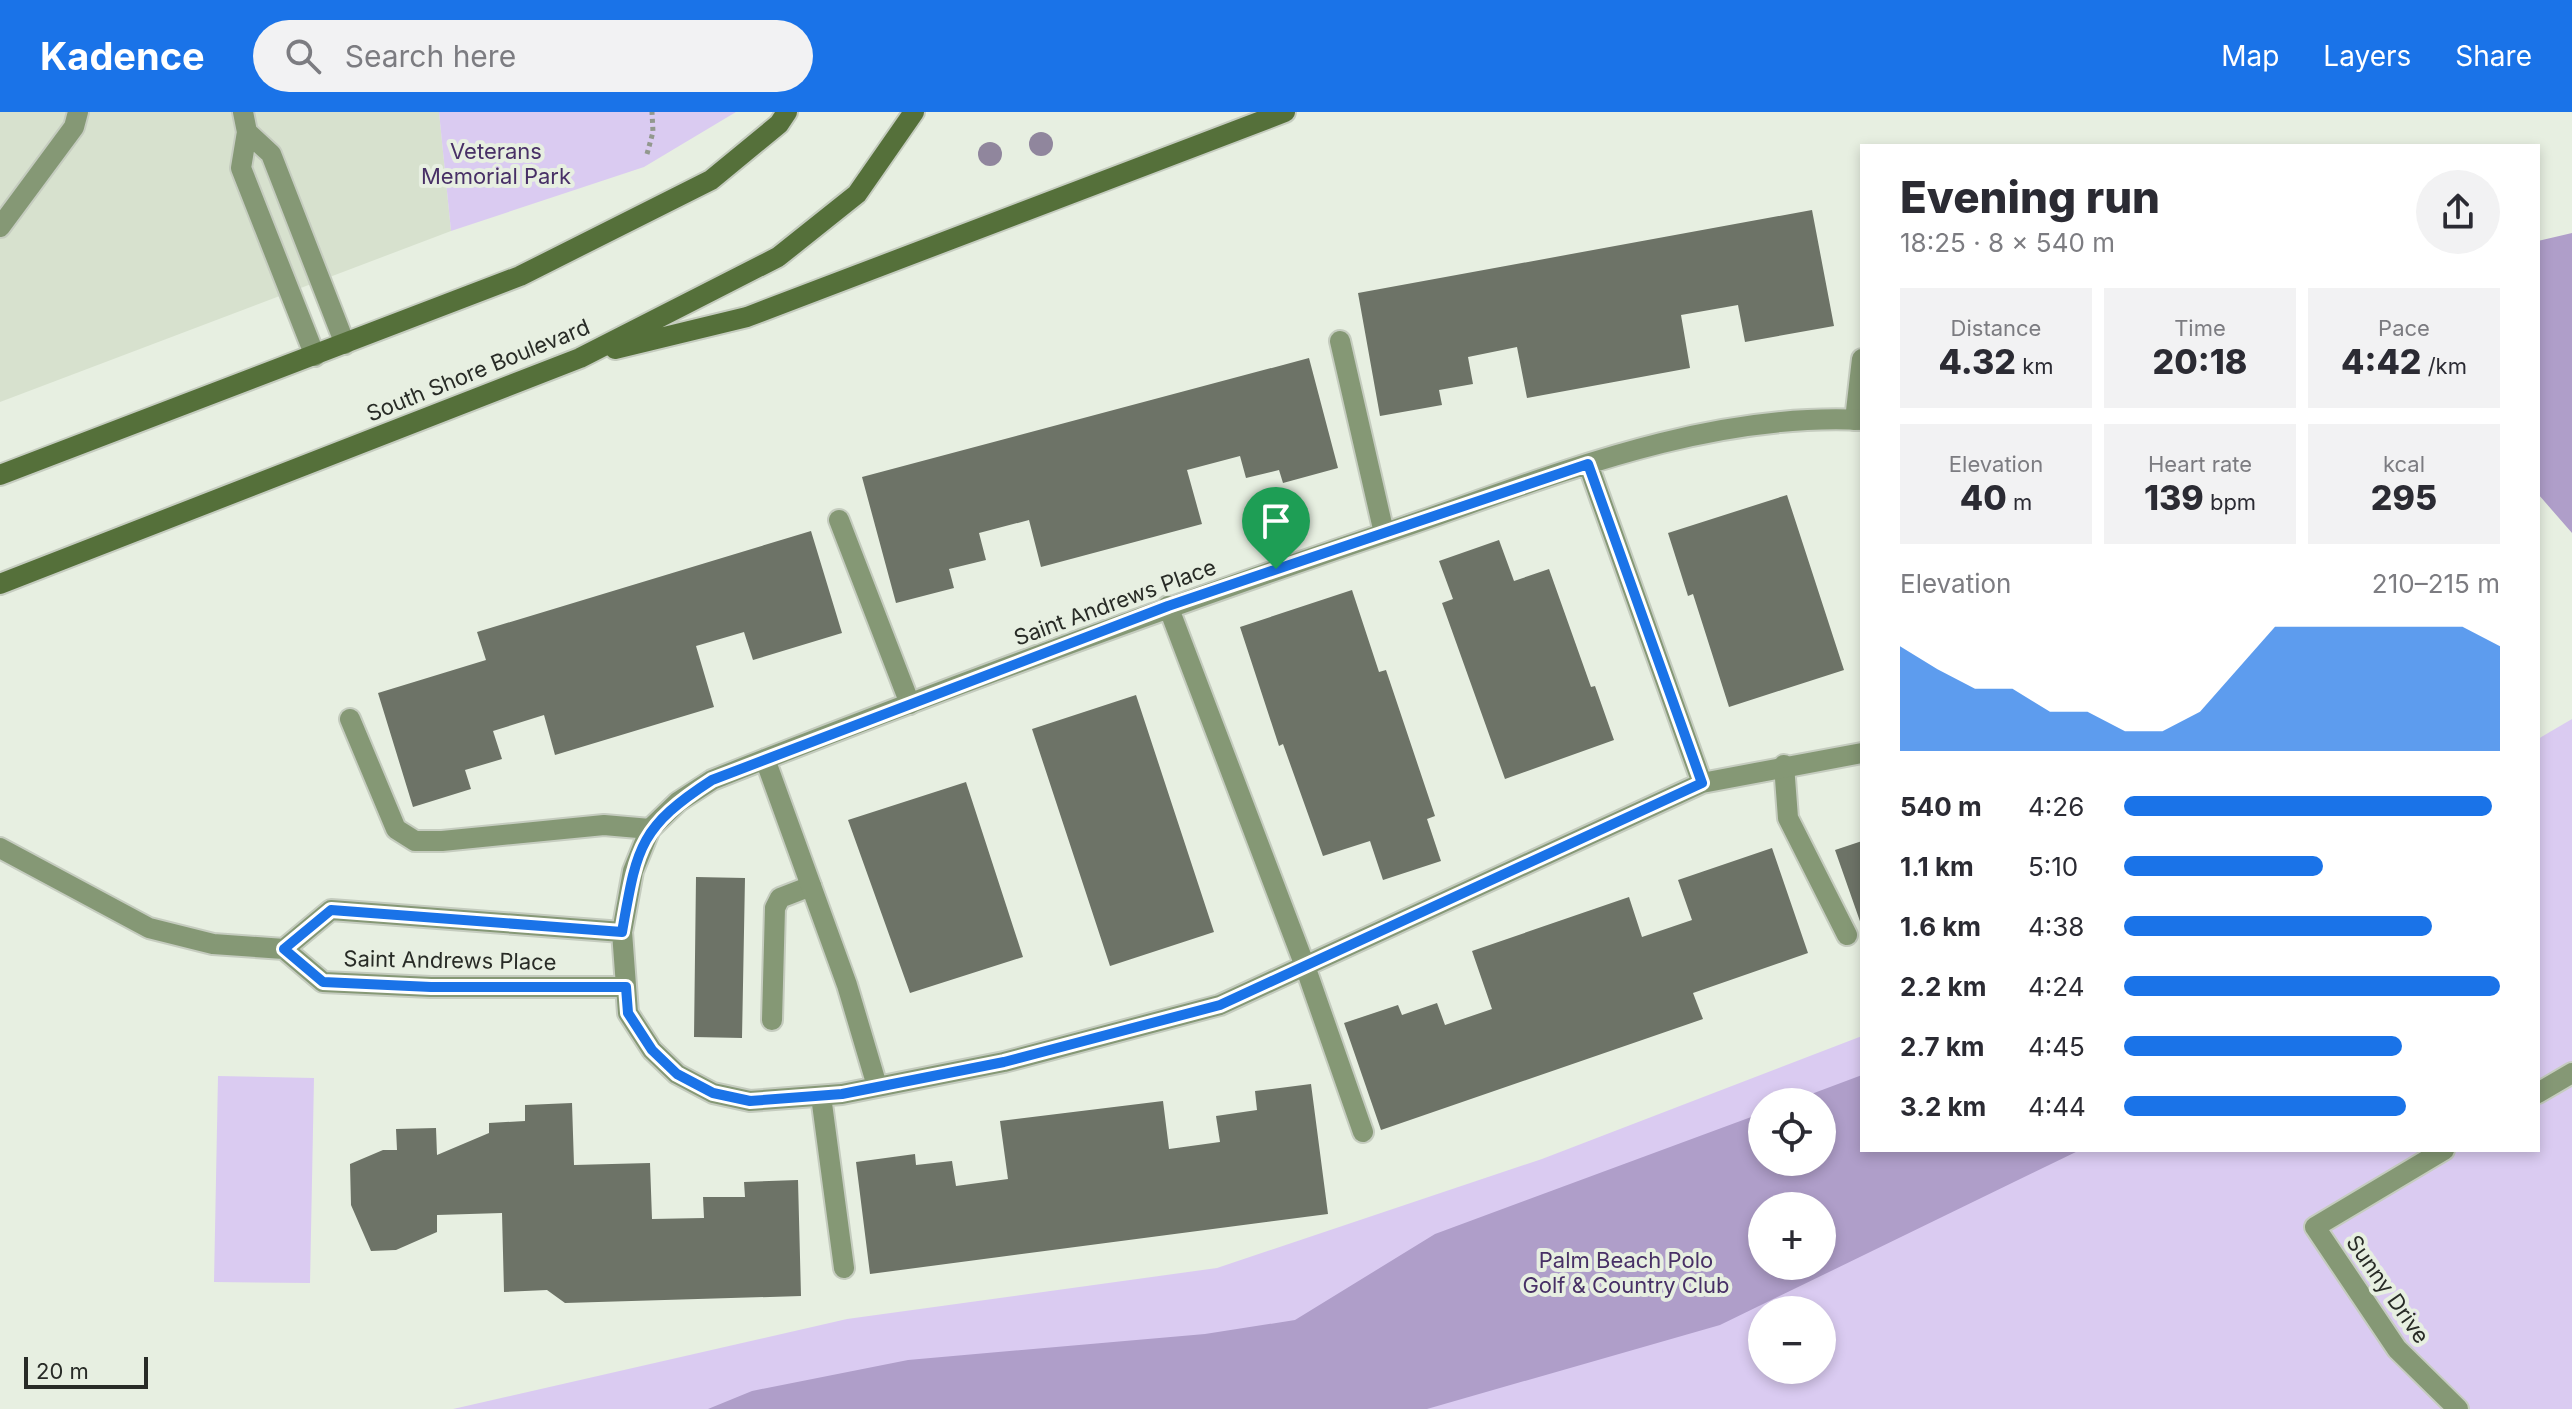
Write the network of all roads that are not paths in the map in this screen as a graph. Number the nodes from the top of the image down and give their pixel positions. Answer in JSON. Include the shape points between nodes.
{"nodes":[{"id":1,"x":78,"y":112,"type":"edge"},
{"id":2,"x":787,"y":112,"type":"edge"},
{"id":3,"x":914,"y":112,"type":"edge"},
{"id":4,"x":1285,"y":112,"type":"edge"},
{"id":5,"x":245,"y":122,"type":"edge"},
{"id":6,"x":0,"y":227,"type":"edge"},
{"id":7,"x":1340,"y":341,"type":"dead end"},
{"id":8,"x":345,"y":344,"type":"junction"},
{"id":9,"x":315,"y":356,"type":"junction"},
{"id":10,"x":580,"y":358,"type":"junction"},
{"id":11,"x":1860,"y":390,"type":"edge"},
{"id":12,"x":1858,"y":420,"type":"edge"},
{"id":13,"x":1588,"y":464,"type":"junction"},
{"id":14,"x":0,"y":475,"type":"edge"},
{"id":15,"x":839,"y":520,"type":"dead end"},
{"id":16,"x":1384,"y":533,"type":"junction"},
{"id":17,"x":0,"y":584,"type":"edge"},
{"id":18,"x":1168,"y":606,"type":"junction"},
{"id":19,"x":910,"y":704,"type":"junction"},
{"id":20,"x":350,"y":719,"type":"dead end"},
{"id":21,"x":1860,"y":753,"type":"edge"},
{"id":22,"x":765,"y":759,"type":"junction"},
{"id":23,"x":1784,"y":765,"type":"junction"},
{"id":24,"x":1702,"y":783,"type":"junction"},
{"id":25,"x":650,"y":829,"type":"junction"},
{"id":26,"x":0,"y":848,"type":"edge"},
{"id":27,"x":811,"y":886,"type":"junction"},
{"id":28,"x":622,"y":932,"type":"junction"},
{"id":29,"x":1847,"y":935,"type":"dead end"},
{"id":30,"x":284,"y":949,"type":"junction"},
{"id":31,"x":1305,"y":966,"type":"junction"},
{"id":32,"x":626,"y":987,"type":"junction"},
{"id":33,"x":772,"y":1020,"type":"dead end"},
{"id":34,"x":2572,"y":1073,"type":"edge"},
{"id":35,"x":877,"y":1086,"type":"junction"},
{"id":36,"x":2540,"y":1092,"type":"edge"},
{"id":37,"x":821,"y":1096,"type":"junction"},
{"id":38,"x":1363,"y":1132,"type":"dead end"},
{"id":39,"x":2441,"y":1152,"type":"edge"},
{"id":40,"x":844,"y":1268,"type":"dead end"},
{"id":41,"x":2458,"y":1409,"type":"edge"}],
"edges":[{"from":1,"to":6,"type":"street","via":[[74,127]]},
{"from":2,"to":8,"type":"street","via":[[711,180],[520,276]]},
{"from":3,"to":10,"type":"street","name":"South Shore Boulevard","via":[[857,194],[778,257]]},
{"from":4,"to":10,"type":"street","via":[[747,317]]},
{"from":5,"to":8,"type":"street","via":[[271,154]]},
{"from":5,"to":9,"type":"street","via":[[241,168]]},
{"from":7,"to":16,"type":"street"},
{"from":8,"to":9,"type":"street"},
{"from":9,"to":14,"type":"street"},
{"from":10,"to":17,"type":"street","name":"South Shore Boulevard"},
{"from":11,"to":12,"type":"street"},
{"from":12,"to":13,"type":"street","name":"Saint Andrews Place","via":[[1752,423]]},
{"from":13,"to":16,"type":"street","name":"Saint Andrews Place"},
{"from":13,"to":24,"type":"street"},
{"from":15,"to":19,"type":"street"},
{"from":16,"to":18,"type":"street","name":"Saint Andrews Place"},
{"from":18,"to":19,"type":"street","name":"Saint Andrews Place"},
{"from":18,"to":31,"type":"street"},
{"from":19,"to":22,"type":"street","name":"Saint Andrews Place"},
{"from":20,"to":25,"type":"street","via":[[396,829],[415,841],[604,825]]},
{"from":21,"to":23,"type":"street","name":"Saint Andrews Place"},
{"from":22,"to":25,"type":"street","name":"Saint Andrews Place","via":[[712,780]]},
{"from":22,"to":27,"type":"street"},
{"from":23,"to":24,"type":"street","name":"Saint Andrews Place"},
{"from":23,"to":29,"type":"street","via":[[1788,818]]},
{"from":24,"to":31,"type":"street","name":"Saint Andrews Place"},
{"from":25,"to":28,"type":"street","name":"Saint Andrews Place","via":[[633,871]]},
{"from":26,"to":30,"type":"street","via":[[149,928],[213,944]]},
{"from":27,"to":33,"type":"street","via":[[780,898],[775,908]]},
{"from":27,"to":35,"type":"street"},
{"from":28,"to":30,"type":"street","name":"Saint Andrews Place","via":[[331,910]]},
{"from":28,"to":32,"type":"street","name":"Saint Andrews Place"},
{"from":30,"to":32,"type":"street","name":"Saint Andrews Place","via":[[323,982]]},
{"from":31,"to":35,"type":"street","name":"Saint Andrews Place","via":[[1220,1005],[1004,1062]]},
{"from":31,"to":38,"type":"street"},
{"from":32,"to":37,"type":"street","name":"Saint Andrews Place","via":[[628,1013],[652,1050],[677,1074],[713,1093],[750,1101]]},
{"from":34,"to":36,"type":"street"},
{"from":35,"to":37,"type":"street","name":"Saint Andrews Place"},
{"from":37,"to":40,"type":"street"},
{"from":39,"to":41,"type":"street","name":"Sunny Drive","via":[[2315,1227],[2397,1349]]}]}
